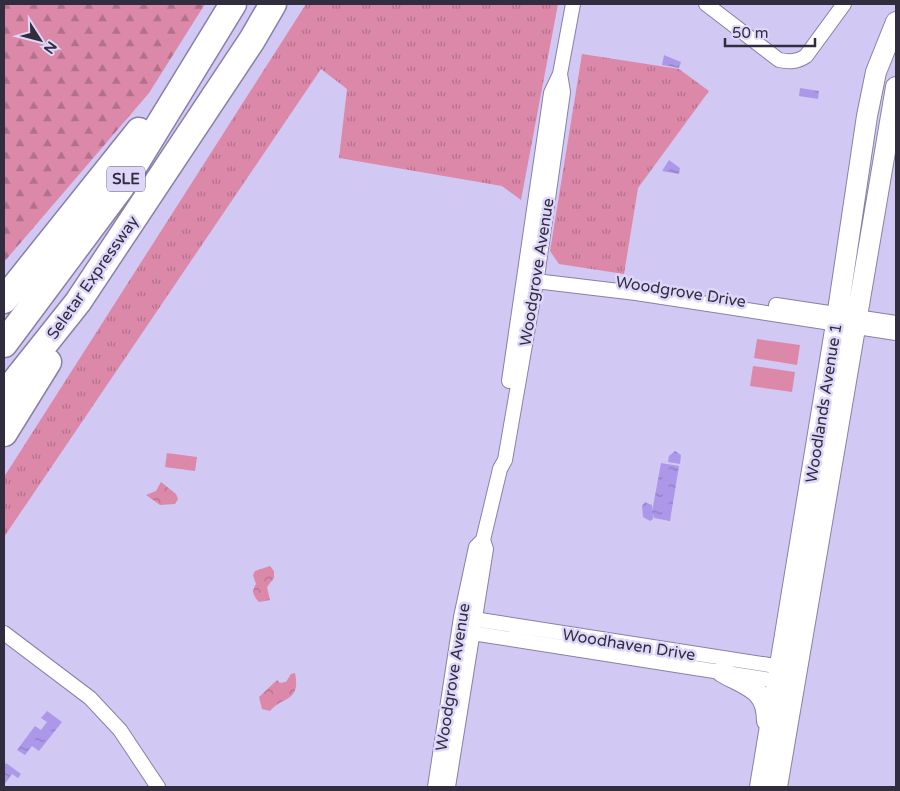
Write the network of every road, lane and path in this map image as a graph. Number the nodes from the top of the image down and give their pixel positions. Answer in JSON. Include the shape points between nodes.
{"nodes":[{"id":1,"x":233,"y":4,"type":"edge"},
{"id":2,"x":273,"y":4,"type":"edge"},
{"id":3,"x":573,"y":4,"type":"edge"},
{"id":4,"x":706,"y":4,"type":"edge"},
{"id":5,"x":844,"y":4,"type":"edge"},
{"id":6,"x":896,"y":22,"type":"edge"},
{"id":7,"x":208,"y":44,"type":"junction"},
{"id":8,"x":896,"y":87,"type":"edge"},
{"id":9,"x":531,"y":275,"type":"junction"},
{"id":10,"x":4,"y":300,"type":"edge"},
{"id":11,"x":78,"y":302,"type":"junction"},
{"id":12,"x":837,"y":319,"type":"junction"},
{"id":13,"x":858,"y":322,"type":"junction"},
{"id":14,"x":896,"y":323,"type":"edge"},
{"id":15,"x":896,"y":333,"type":"edge"},
{"id":16,"x":4,"y":344,"type":"edge"},
{"id":17,"x":4,"y":395,"type":"edge"},
{"id":18,"x":4,"y":434,"type":"edge"},
{"id":19,"x":467,"y":625,"type":"junction"},
{"id":20,"x":4,"y":633,"type":"edge"},
{"id":21,"x":722,"y":672,"type":"junction"},
{"id":22,"x":787,"y":675,"type":"junction"},
{"id":23,"x":770,"y":727,"type":"junction"},
{"id":24,"x":158,"y":787,"type":"edge"},
{"id":25,"x":435,"y":787,"type":"edge"},
{"id":26,"x":448,"y":787,"type":"edge"},
{"id":27,"x":760,"y":787,"type":"edge"},
{"id":28,"x":777,"y":787,"type":"edge"}],
"edges":[{"from":1,"to":7,"type":"highway","name":"Seletar Expressway","number":"SLE"},
{"from":2,"to":11,"type":"highway","name":"Seletar Expressway","number":"SLE"},
{"from":3,"to":9,"type":"street","name":"Woodgrove Avenue","via":[[560,74],[563,92]]},
{"from":4,"to":5,"type":"street","via":[[779,60],[788,62],[806,56]]},
{"from":6,"to":12,"type":"main road","name":"Woodlands Avenue 1","via":[[876,72],[867,116]]},
{"from":7,"to":10,"type":"highway"},
{"from":7,"to":16,"type":"highway","name":"Seletar Expressway","number":"SLE","via":[[121,187]]},
{"from":8,"to":13,"type":"main road","name":"Woodlands Avenue 1"},
{"from":9,"to":12,"type":"street","name":"Woodgrove Drive"},
{"from":9,"to":19,"type":"street","name":"Woodgrove Avenue","via":[[499,457],[500,469],[483,540],[486,549]]},
{"from":11,"to":17,"type":"highway","name":"Seletar Expressway","number":"SLE"},
{"from":11,"to":18,"type":"highway","via":[[73,323]]},
{"from":12,"to":13,"type":"street","name":"Woodgrove Drive"},
{"from":12,"to":22,"type":"main road","name":"Woodlands Avenue 1"},
{"from":13,"to":14,"type":"street"},
{"from":13,"to":15,"type":"street"},
{"from":13,"to":22,"type":"main road","name":"Woodlands Avenue 1"},
{"from":19,"to":21,"type":"street","name":"Woodhaven Drive"},
{"from":19,"to":22,"type":"street","name":"Woodhaven Drive"},
{"from":19,"to":25,"type":"street","name":"Woodgrove Avenue"},
{"from":19,"to":26,"type":"street","name":"Woodgrove Avenue"},
{"from":20,"to":24,"type":"street","via":[[90,698],[120,730]]},
{"from":21,"to":22,"type":"street","name":"Woodhaven Drive"},
{"from":21,"to":23,"type":"main road","via":[[754,689],[765,703]]},
{"from":22,"to":23,"type":"main road","name":"Woodlands Avenue 1"},
{"from":22,"to":28,"type":"main road","name":"Woodlands Avenue 1"},
{"from":23,"to":27,"type":"main road","name":"Woodlands Avenue 1"}]}
